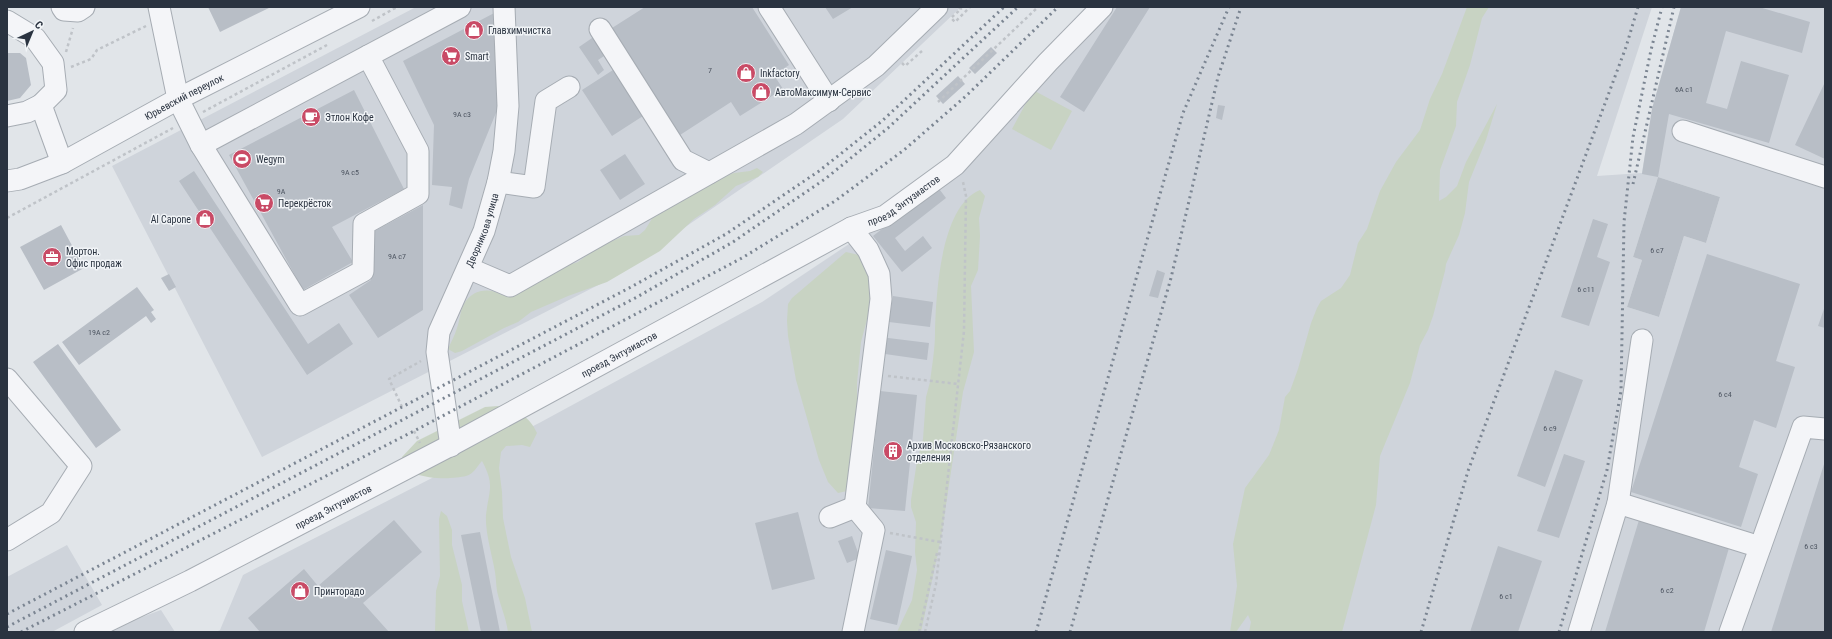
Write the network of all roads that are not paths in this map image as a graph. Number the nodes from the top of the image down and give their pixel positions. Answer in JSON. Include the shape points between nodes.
{"nodes":[{"id":1,"x":159,"y":7,"type":"edge"},
{"id":2,"x":359,"y":7,"type":"edge"},
{"id":3,"x":460,"y":7,"type":"edge"},
{"id":4,"x":504,"y":7,"type":"edge"},
{"id":5,"x":769,"y":7,"type":"edge"},
{"id":6,"x":937,"y":7,"type":"edge"},
{"id":7,"x":1102,"y":7,"type":"edge"},
{"id":8,"x":7,"y":21,"type":"edge"},
{"id":9,"x":600,"y":29,"type":"dead end"},
{"id":10,"x":368,"y":56,"type":"junction"},
{"id":11,"x":569,"y":87,"type":"dead end"},
{"id":12,"x":178,"y":99,"type":"junction"},
{"id":13,"x":829,"y":101,"type":"junction"},
{"id":14,"x":41,"y":105,"type":"junction"},
{"id":15,"x":7,"y":116,"type":"edge"},
{"id":16,"x":1683,"y":131,"type":"dead end"},
{"id":17,"x":201,"y":144,"type":"junction"},
{"id":18,"x":62,"y":163,"type":"junction"},
{"id":19,"x":709,"y":173,"type":"junction"},
{"id":20,"x":1825,"y":177,"type":"edge"},
{"id":21,"x":7,"y":181,"type":"edge"},
{"id":22,"x":498,"y":182,"type":"junction"},
{"id":23,"x":851,"y":228,"type":"junction"},
{"id":24,"x":468,"y":268,"type":"junction"},
{"id":25,"x":1642,"y":340,"type":"dead end"},
{"id":26,"x":7,"y":379,"type":"edge"},
{"id":27,"x":1825,"y":429,"type":"edge"},
{"id":28,"x":451,"y":446,"type":"junction"},
{"id":29,"x":1618,"y":503,"type":"junction"},
{"id":30,"x":854,"y":507,"type":"junction"},
{"id":31,"x":830,"y":517,"type":"dead end"},
{"id":32,"x":7,"y":540,"type":"edge"},
{"id":33,"x":1760,"y":547,"type":"junction"},
{"id":34,"x":85,"y":632,"type":"edge"},
{"id":35,"x":853,"y":632,"type":"edge"},
{"id":36,"x":1579,"y":632,"type":"edge"},
{"id":37,"x":1730,"y":632,"type":"edge"}],
"edges":[{"from":1,"to":12,"type":"street"},
{"from":2,"to":12,"type":"street","name":"Юрьевский переулок"},
{"from":3,"to":10,"type":"street"},
{"from":4,"to":22,"type":"street","name":"Дворникова улица","via":[[508,106]]},
{"from":5,"to":13,"type":"street"},
{"from":6,"to":13,"type":"street","via":[[876,66]]},
{"from":7,"to":23,"type":"street","name":"проезд Энтузиастов","via":[[1048,62],[955,165],[885,216]]},
{"from":8,"to":14,"type":"street","via":[[34,38],[53,63],[57,73],[56,90]]},
{"from":9,"to":19,"type":"street","via":[[683,160]]},
{"from":10,"to":17,"type":"street"},
{"from":10,"to":17,"type":"street","via":[[418,151],[418,194],[364,224],[363,271],[300,305]]},
{"from":11,"to":22,"type":"street","via":[[546,101],[534,187]]},
{"from":12,"to":17,"type":"street"},
{"from":12,"to":18,"type":"street","name":"Юрьевский переулок"},
{"from":13,"to":19,"type":"street","via":[[796,124]]},
{"from":14,"to":15,"type":"street","via":[[27,112]]},
{"from":14,"to":18,"type":"street"},
{"from":16,"to":20,"type":"street"},
{"from":18,"to":21,"type":"street","name":"Юрьевский переулок","via":[[20,179]]},
{"from":19,"to":24,"type":"street","via":[[510,286]]},
{"from":22,"to":24,"type":"street","name":"Дворникова улица","via":[[484,231]]},
{"from":23,"to":28,"type":"street","name":"проезд Энтузиастов"},
{"from":23,"to":30,"type":"street","via":[[868,250],[879,274],[881,298]]},
{"from":24,"to":28,"type":"street","name":"Дворникова улица","via":[[439,332],[437,352]]},
{"from":25,"to":29,"type":"street"},
{"from":26,"to":32,"type":"street","via":[[81,466],[51,512]]},
{"from":27,"to":33,"type":"street","via":[[1803,427]]},
{"from":28,"to":34,"type":"street","name":"проезд Энтузиастов"},
{"from":29,"to":33,"type":"street"},
{"from":29,"to":36,"type":"street"},
{"from":30,"to":31,"type":"street"},
{"from":30,"to":35,"type":"street","via":[[874,530]]},
{"from":33,"to":37,"type":"street"}]}
